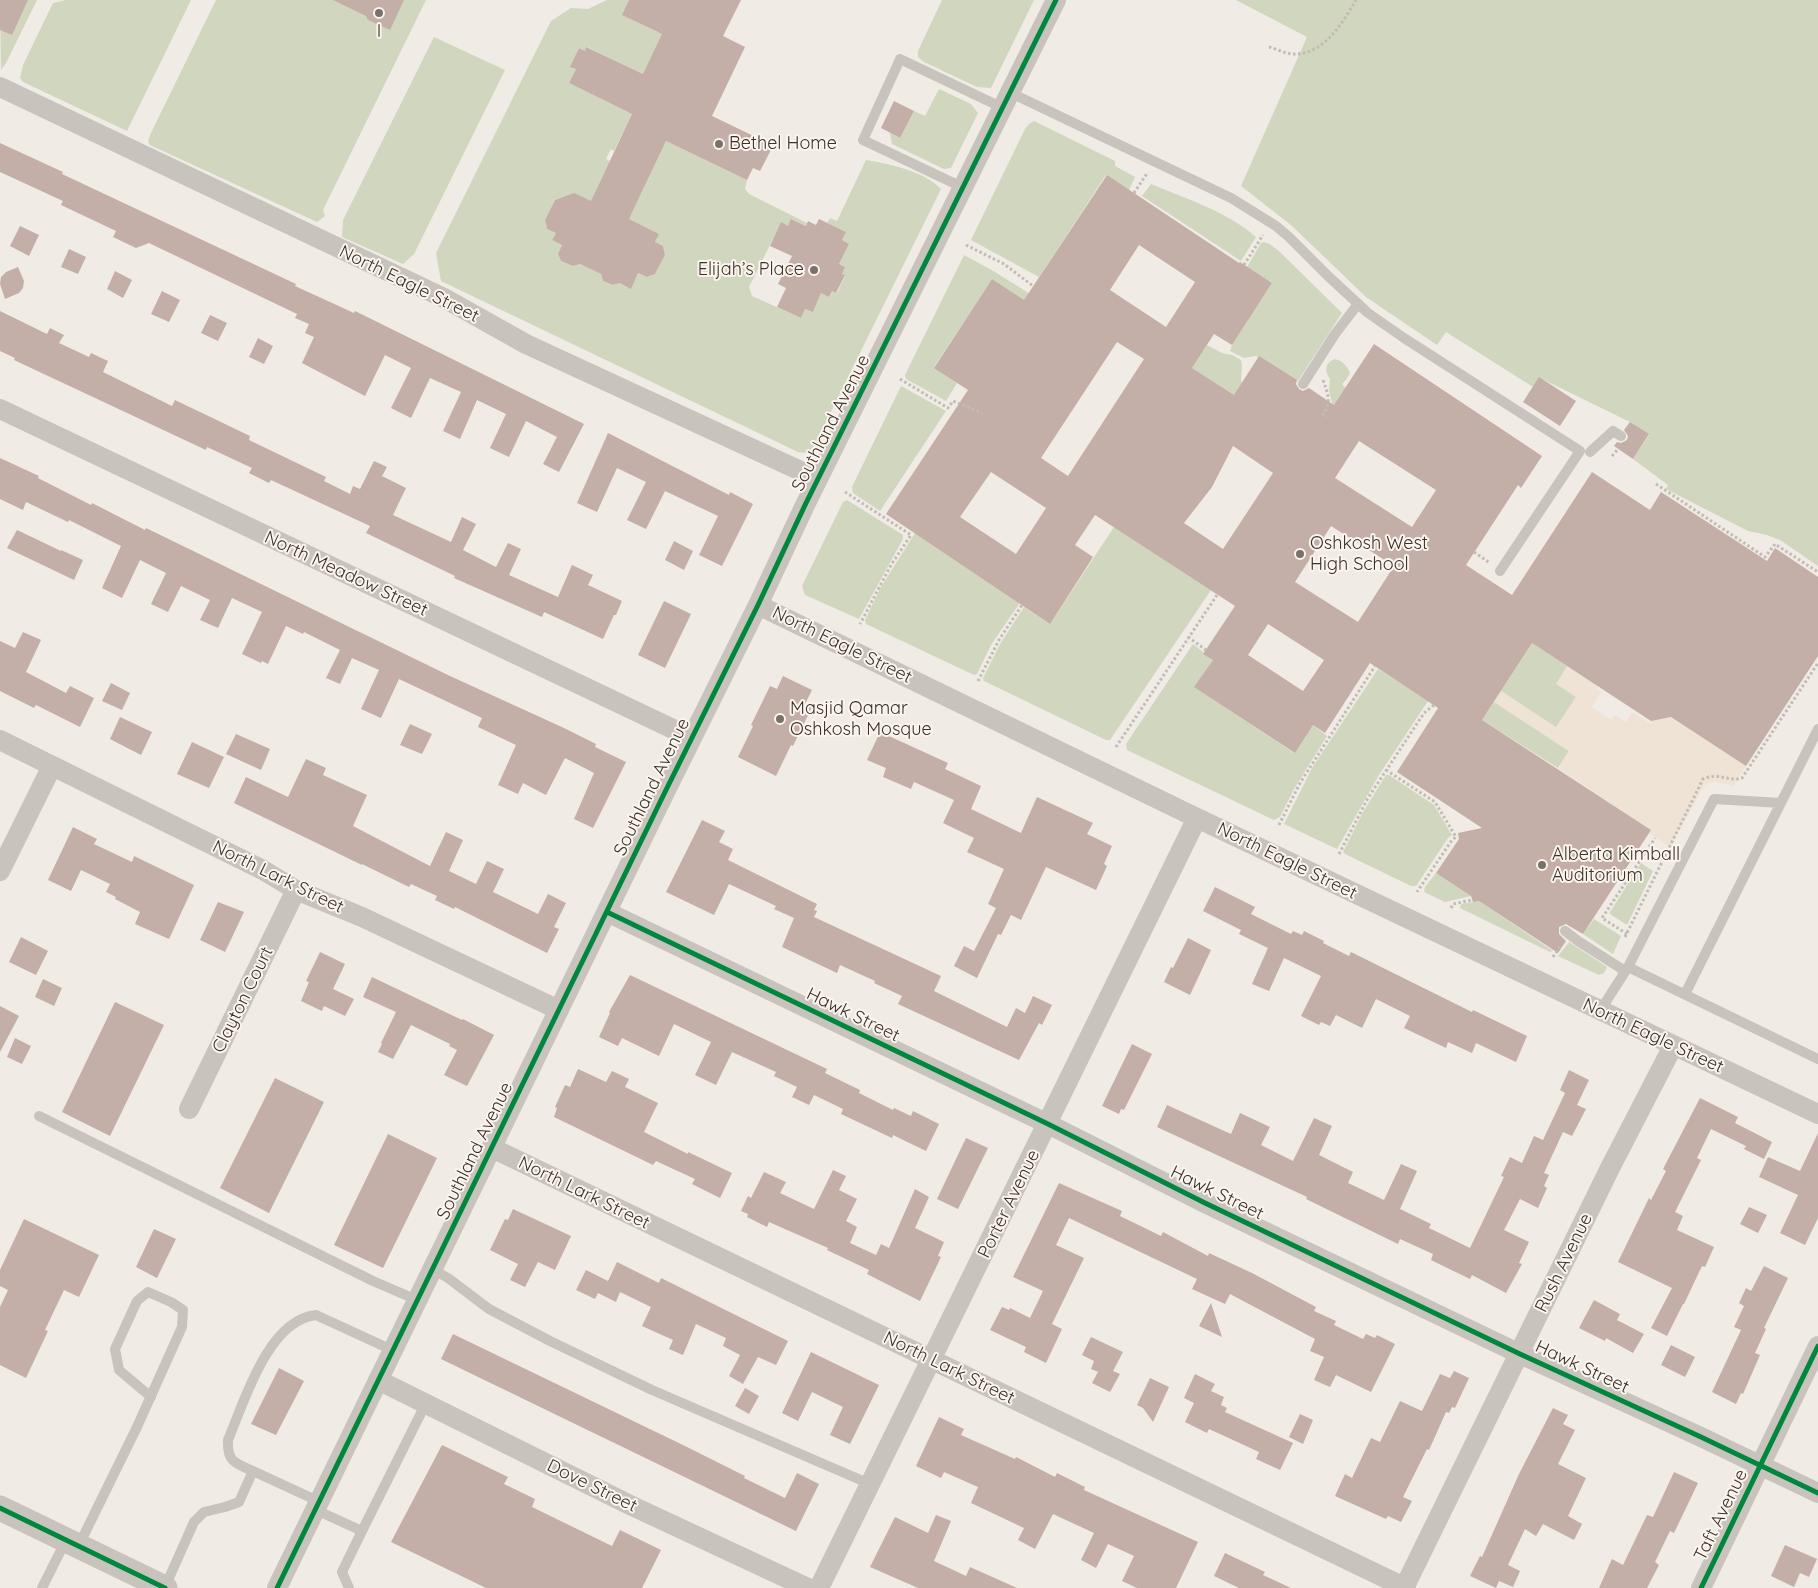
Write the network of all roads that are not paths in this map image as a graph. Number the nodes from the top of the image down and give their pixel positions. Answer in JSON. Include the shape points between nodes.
{"nodes":[{"id":1,"x":1056,"y":0,"type":"edge"},
{"id":2,"x":0,"y":87,"type":"edge"},
{"id":3,"x":1007,"y":100,"type":"junction"},
{"id":4,"x":964,"y":188,"type":"junction"},
{"id":5,"x":1358,"y":304,"type":"junction"},
{"id":6,"x":1303,"y":384,"type":"dead end"},
{"id":7,"x":0,"y":409,"type":"edge"},
{"id":8,"x":1621,"y":436,"type":"dead end"},
{"id":9,"x":1590,"y":452,"type":"dead end"},
{"id":10,"x":818,"y":480,"type":"junction"},
{"id":11,"x":1500,"y":570,"type":"dead end"},
{"id":12,"x":758,"y":605,"type":"junction"},
{"id":13,"x":1818,"y":729,"type":"edge"},
{"id":14,"x":692,"y":738,"type":"junction"},
{"id":15,"x":0,"y":740,"type":"edge"},
{"id":16,"x":52,"y":766,"type":"junction"},
{"id":17,"x":1781,"y":803,"type":"junction"},
{"id":18,"x":1197,"y":818,"type":"junction"},
{"id":19,"x":0,"y":871,"type":"edge"},
{"id":20,"x":296,"y":890,"type":"junction"},
{"id":21,"x":607,"y":912,"type":"junction"},
{"id":22,"x":1565,"y":931,"type":"dead end"},
{"id":23,"x":1626,"y":969,"type":"junction"},
{"id":24,"x":1685,"y":994,"type":"junction"},
{"id":25,"x":559,"y":1010,"type":"junction"},
{"id":26,"x":1600,"y":1011,"type":"junction"},
{"id":27,"x":1674,"y":1046,"type":"junction"},
{"id":28,"x":1818,"y":1059,"type":"edge"},
{"id":29,"x":189,"y":1109,"type":"dead end"},
{"id":30,"x":1818,"y":1114,"type":"edge"},
{"id":31,"x":39,"y":1116,"type":"dead end"},
{"id":32,"x":1048,"y":1124,"type":"junction"},
{"id":33,"x":492,"y":1148,"type":"junction"},
{"id":34,"x":432,"y":1270,"type":"junction"},
{"id":35,"x":417,"y":1300,"type":"junction"},
{"id":36,"x":1818,"y":1346,"type":"edge"},
{"id":37,"x":392,"y":1350,"type":"junction"},
{"id":38,"x":1520,"y":1354,"type":"junction"},
{"id":39,"x":932,"y":1360,"type":"junction"},
{"id":40,"x":378,"y":1380,"type":"junction"},
{"id":41,"x":151,"y":1397,"type":"junction"},
{"id":42,"x":426,"y":1404,"type":"junction"},
{"id":43,"x":1760,"y":1465,"type":"junction"},
{"id":44,"x":253,"y":1471,"type":"junction"},
{"id":45,"x":870,"y":1484,"type":"junction"},
{"id":46,"x":1818,"y":1493,"type":"edge"},
{"id":47,"x":318,"y":1506,"type":"junction"},
{"id":48,"x":0,"y":1508,"type":"edge"},
{"id":49,"x":362,"y":1531,"type":"junction"},
{"id":50,"x":72,"y":1542,"type":"junction"},
{"id":51,"x":42,"y":1588,"type":"edge"},
{"id":52,"x":165,"y":1588,"type":"edge"},
{"id":53,"x":277,"y":1588,"type":"edge"},
{"id":54,"x":349,"y":1588,"type":"edge"},
{"id":55,"x":808,"y":1588,"type":"edge"},
{"id":56,"x":819,"y":1588,"type":"edge"},
{"id":57,"x":1405,"y":1588,"type":"edge"},
{"id":58,"x":1701,"y":1588,"type":"edge"}],
"edges":[{"from":1,"to":3,"type":"street","name":"Southland Avenue"},
{"from":2,"to":10,"type":"street","name":"North Eagle Street","via":[[444,298],[526,344]]},
{"from":3,"to":4,"type":"street","name":"Southland Avenue"},
{"from":3,"to":4,"type":"lane","via":[[900,59],[863,140]]},
{"from":3,"to":5,"type":"lane","via":[[1231,198],[1289,236]]},
{"from":4,"to":10,"type":"street","name":"Southland Avenue"},
{"from":5,"to":6,"type":"lane"},
{"from":5,"to":11,"type":"lane","via":[[1404,338],[1580,451]]},
{"from":7,"to":14,"type":"street","name":"North Meadow Street"},
{"from":8,"to":9,"type":"lane","via":[[1613,431]]},
{"from":10,"to":12,"type":"street","name":"Southland Avenue"},
{"from":12,"to":14,"type":"street","name":"Southland Avenue"},
{"from":12,"to":18,"type":"street","name":"North Eagle Street"},
{"from":13,"to":17,"type":"lane"},
{"from":14,"to":21,"type":"street","name":"Southland Avenue"},
{"from":15,"to":16,"type":"street","name":"North Lark Street"},
{"from":16,"to":19,"type":"street"},
{"from":16,"to":20,"type":"street","name":"North Lark Street","via":[[263,870]]},
{"from":17,"to":23,"type":"lane","via":[[1714,798]]},
{"from":17,"to":24,"type":"lane"},
{"from":18,"to":26,"type":"street","name":"North Eagle Street"},
{"from":18,"to":32,"type":"street","name":"Porter Avenue"},
{"from":20,"to":25,"type":"street","name":"North Lark Street","via":[[362,917]]},
{"from":20,"to":29,"type":"street","name":"Clayton Court"},
{"from":21,"to":25,"type":"street","name":"Southland Avenue"},
{"from":21,"to":32,"type":"street","name":"Hawk Street"},
{"from":22,"to":23,"type":"lane"},
{"from":23,"to":24,"type":"lane"},
{"from":23,"to":26,"type":"lane"},
{"from":24,"to":28,"type":"lane"},
{"from":25,"to":33,"type":"street","name":"Southland Avenue"},
{"from":26,"to":27,"type":"street","name":"North Eagle Street"},
{"from":27,"to":30,"type":"street","name":"North Eagle Street"},
{"from":27,"to":38,"type":"street","name":"Rush Avenue","via":[[1610,1168]]},
{"from":31,"to":35,"type":"lane"},
{"from":32,"to":38,"type":"street","name":"Hawk Street"},
{"from":32,"to":39,"type":"street","name":"Porter Avenue"},
{"from":33,"to":34,"type":"street","name":"Southland Avenue"},
{"from":33,"to":39,"type":"street","name":"North Lark Street"},
{"from":34,"to":35,"type":"street","name":"Southland Avenue"},
{"from":34,"to":45,"type":"lane","via":[[489,1309],[550,1341],[652,1390]]},
{"from":35,"to":37,"type":"street","name":"Southland Avenue"},
{"from":36,"to":43,"type":"street","name":"Taft Avenue"},
{"from":37,"to":40,"type":"street","name":"Southland Avenue"},
{"from":37,"to":44,"type":"lane","via":[[316,1315],[307,1316],[282,1332],[259,1368],[228,1440],[233,1462]]},
{"from":38,"to":43,"type":"street","name":"Hawk Street"},
{"from":38,"to":57,"type":"street","name":"Rush Avenue"},
{"from":39,"to":45,"type":"street","name":"Porter Avenue"},
{"from":39,"to":57,"type":"street","name":"North Lark Street"},
{"from":40,"to":42,"type":"street","name":"Dove Street"},
{"from":40,"to":47,"type":"street","name":"Southland Avenue"},
{"from":41,"to":41,"type":"lane","via":[[182,1326],[182,1310],[148,1292],[137,1301],[115,1349],[120,1370]]},
{"from":41,"to":50,"type":"lane"},
{"from":42,"to":49,"type":"lane"},
{"from":42,"to":55,"type":"street","name":"Dove Street"},
{"from":43,"to":46,"type":"street","name":"Hawk Street"},
{"from":43,"to":58,"type":"street","name":"Taft Avenue"},
{"from":44,"to":47,"type":"lane"},
{"from":44,"to":52,"type":"lane","via":[[239,1502],[204,1512],[194,1522]]},
{"from":45,"to":56,"type":"street","name":"Porter Avenue"},
{"from":47,"to":49,"type":"lane"},
{"from":47,"to":53,"type":"street","name":"Southland Avenue"},
{"from":48,"to":50,"type":"street"},
{"from":49,"to":54,"type":"lane","via":[[342,1572]]},
{"from":50,"to":51,"type":"lane"},
{"from":50,"to":52,"type":"street"}]}
